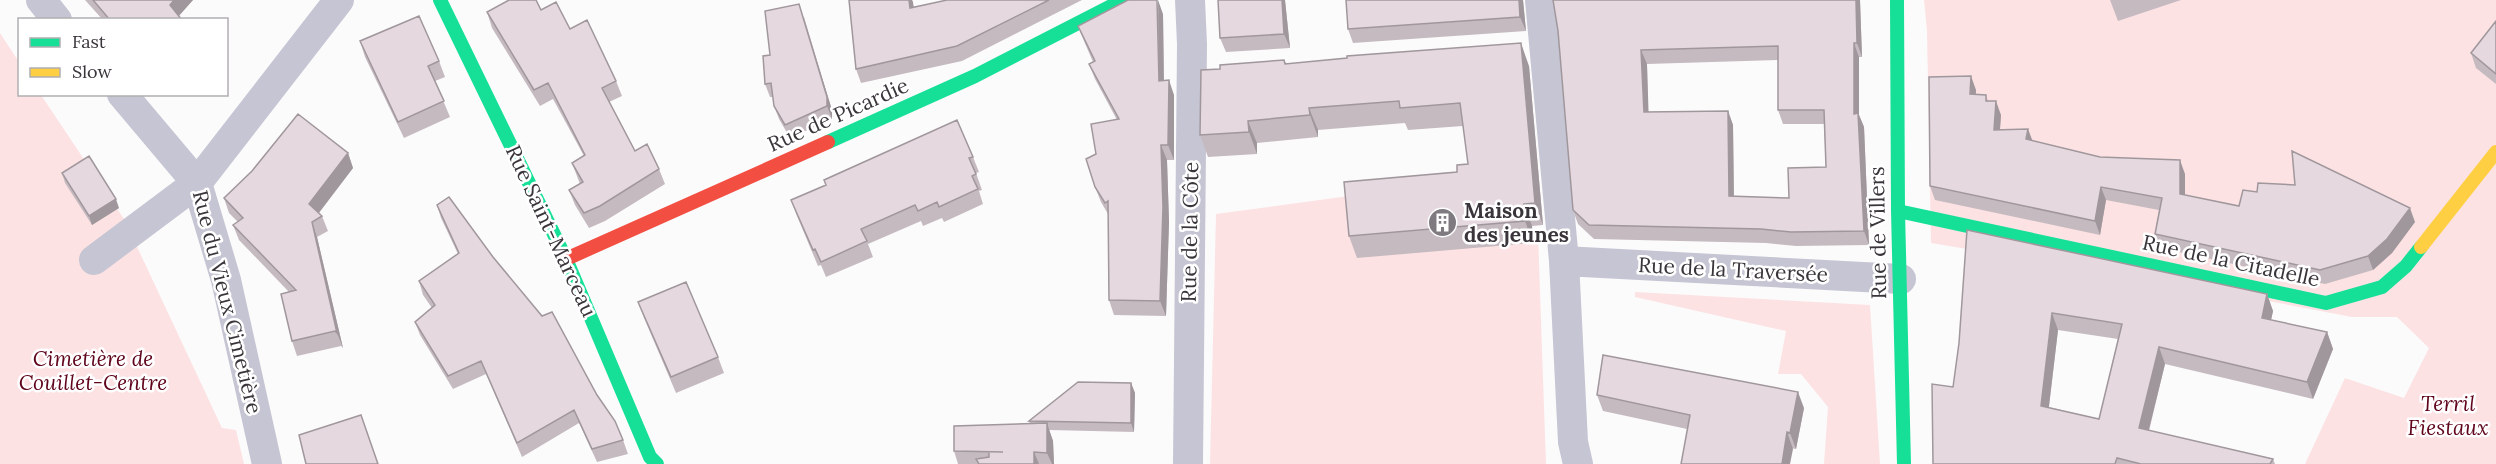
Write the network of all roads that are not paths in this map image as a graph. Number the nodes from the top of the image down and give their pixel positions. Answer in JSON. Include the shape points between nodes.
{"nodes":[{"id":1,"x":40,"y":0,"type":"edge"},
{"id":2,"x":339,"y":0,"type":"edge"},
{"id":3,"x":440,"y":0,"type":"edge"},
{"id":4,"x":1123,"y":0,"type":"edge"},
{"id":5,"x":1190,"y":0,"type":"edge"},
{"id":6,"x":1540,"y":0,"type":"edge"},
{"id":7,"x":1897,"y":0,"type":"edge"},
{"id":8,"x":55,"y":18,"type":"edge"},
{"id":9,"x":124,"y":96,"type":"edge"},
{"id":10,"x":2496,"y":152,"type":"edge"},
{"id":11,"x":197,"y":183,"type":"junction"},
{"id":12,"x":1898,"y":211,"type":"junction"},
{"id":13,"x":566,"y":259,"type":"junction"},
{"id":14,"x":93,"y":260,"type":"dead end"},
{"id":15,"x":1564,"y":261,"type":"junction"},
{"id":16,"x":1901,"y":279,"type":"junction"},
{"id":17,"x":267,"y":464,"type":"edge"},
{"id":18,"x":657,"y":464,"type":"edge"},
{"id":19,"x":1188,"y":464,"type":"edge"},
{"id":20,"x":1578,"y":464,"type":"edge"},
{"id":21,"x":1904,"y":464,"type":"edge"}],
"edges":[{"from":1,"to":8,"type":"street"},
{"from":2,"to":11,"type":"street"},
{"from":3,"to":13,"type":"street","name":"Rue Saint-Marceau"},
{"from":4,"to":13,"type":"street","name":"Rue de Picardie","via":[[975,76]]},
{"from":5,"to":19,"type":"street","name":"Rue de la Côte","via":[[1204,71]]},
{"from":6,"to":15,"type":"street","via":[[1534,48]]},
{"from":7,"to":12,"type":"street","name":"Rue de Villers"},
{"from":9,"to":11,"type":"street","name":"Rue du Vieux Cimetière"},
{"from":10,"to":12,"type":"street","name":"Rue de la Citadelle","via":[[2398,273],[2382,287],[2326,303]]},
{"from":11,"to":14,"type":"street"},
{"from":11,"to":17,"type":"street","name":"Rue du Vieux Cimetière","via":[[226,280]]},
{"from":12,"to":16,"type":"street","name":"Rue de Villers"},
{"from":13,"to":18,"type":"street","name":"Rue Saint-Marceau","via":[[650,457]]},
{"from":15,"to":16,"type":"street","name":"Rue de la Traversée"},
{"from":15,"to":20,"type":"street","via":[[1573,442]]},
{"from":16,"to":21,"type":"street","name":"Rue de Villers"}]}
